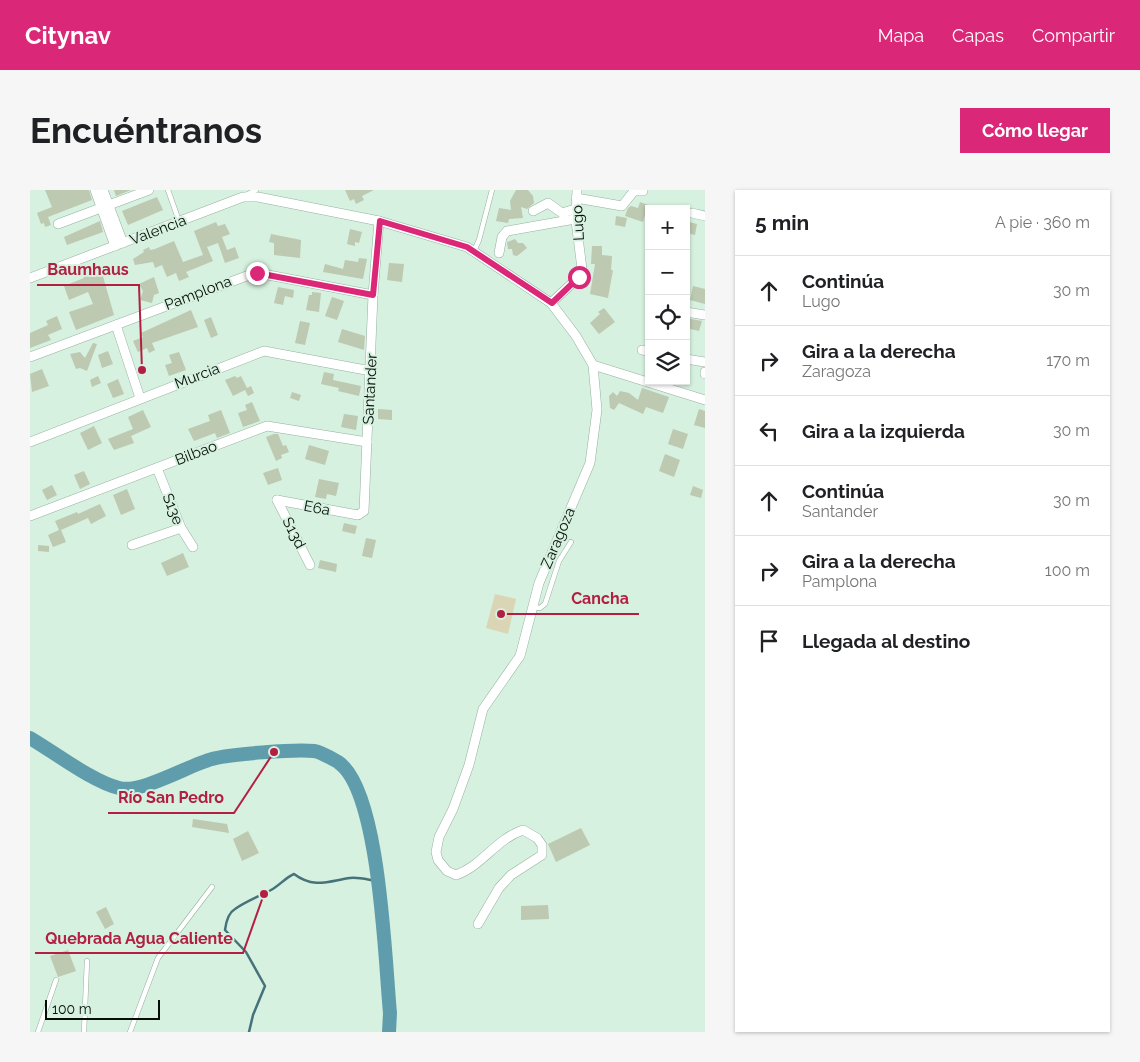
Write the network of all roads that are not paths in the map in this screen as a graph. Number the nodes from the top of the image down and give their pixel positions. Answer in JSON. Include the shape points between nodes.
{"nodes":[{"id":1,"x":95,"y":190,"type":"edge"},
{"id":2,"x":103,"y":190,"type":"edge"},
{"id":3,"x":149,"y":190,"type":"edge"},
{"id":4,"x":168,"y":190,"type":"edge"},
{"id":5,"x":256,"y":190,"type":"edge"},
{"id":6,"x":492,"y":190,"type":"edge"},
{"id":7,"x":643,"y":191,"type":"edge"},
{"id":8,"x":136,"y":192,"type":"edge"},
{"id":9,"x":577,"y":194,"type":"edge"},
{"id":10,"x":243,"y":197,"type":"junction"},
{"id":11,"x":105,"y":206,"type":"junction"},
{"id":12,"x":576,"y":209,"type":"junction"},
{"id":13,"x":533,"y":210,"type":"dead end"},
{"id":14,"x":692,"y":213,"type":"dead end"},
{"id":15,"x":705,"y":216,"type":"edge"},
{"id":16,"x":576,"y":219,"type":"junction"},
{"id":17,"x":179,"y":221,"type":"junction"},
{"id":18,"x":380,"y":221,"type":"junction"},
{"id":19,"x":58,"y":224,"type":"dead end"},
{"id":20,"x":119,"y":244,"type":"junction"},
{"id":21,"x":474,"y":251,"type":"junction"},
{"id":22,"x":499,"y":252,"type":"dead end"},
{"id":23,"x":30,"y":278,"type":"edge"},
{"id":24,"x":373,"y":295,"type":"junction"},
{"id":25,"x":552,"y":303,"type":"junction"},
{"id":26,"x":690,"y":313,"type":"edge"},
{"id":27,"x":705,"y":315,"type":"edge"},
{"id":28,"x":116,"y":325,"type":"junction"},
{"id":29,"x":30,"y":357,"type":"edge"},
{"id":30,"x":690,"y":360,"type":"edge"},
{"id":31,"x":705,"y":362,"type":"edge"},
{"id":32,"x":592,"y":365,"type":"junction"},
{"id":33,"x":371,"y":371,"type":"junction"},
{"id":34,"x":140,"y":398,"type":"junction"},
{"id":35,"x":705,"y":400,"type":"edge"},
{"id":36,"x":30,"y":442,"type":"edge"},
{"id":37,"x":367,"y":442,"type":"junction"},
{"id":38,"x":157,"y":468,"type":"junction"},
{"id":39,"x":277,"y":500,"type":"joint"},
{"id":40,"x":358,"y":515,"type":"joint"},
{"id":41,"x":30,"y":516,"type":"edge"},
{"id":42,"x":181,"y":528,"type":"junction"},
{"id":43,"x":571,"y":542,"type":"dead end"},
{"id":44,"x":132,"y":545,"type":"dead end"},
{"id":45,"x":193,"y":548,"type":"dead end"},
{"id":46,"x":310,"y":565,"type":"dead end"},
{"id":47,"x":532,"y":607,"type":"junction"},
{"id":48,"x":212,"y":887,"type":"dead end"},
{"id":49,"x":478,"y":924,"type":"dead end"},
{"id":50,"x":87,"y":961,"type":"dead end"},
{"id":51,"x":56,"y":980,"type":"dead end"},
{"id":52,"x":38,"y":1032,"type":"edge"},
{"id":53,"x":84,"y":1032,"type":"edge"},
{"id":54,"x":130,"y":1032,"type":"edge"}],
"edges":[{"from":1,"to":11,"type":"street"},
{"from":2,"to":11,"type":"street"},
{"from":3,"to":8,"type":"street"},
{"from":4,"to":17,"type":"lane"},
{"from":5,"to":10,"type":"lane","name":"Valencia"},
{"from":6,"to":21,"type":"lane"},
{"from":7,"to":9,"type":"street","via":[[634,191],[622,206]]},
{"from":8,"to":11,"type":"street"},
{"from":9,"to":12,"type":"street","name":"Lugo"},
{"from":10,"to":17,"type":"street","name":"Valencia"},
{"from":10,"to":18,"type":"street","name":"Zaragoza","via":[[263,197]]},
{"from":11,"to":19,"type":"street"},
{"from":11,"to":20,"type":"street"},
{"from":12,"to":13,"type":"street","via":[[562,213],[548,203]]},
{"from":12,"to":16,"type":"street","name":"Lugo"},
{"from":14,"to":15,"type":"street"},
{"from":16,"to":22,"type":"street","via":[[507,231],[502,237]]},
{"from":16,"to":25,"type":"street","name":"Lugo","via":[[581,274]]},
{"from":17,"to":20,"type":"street","name":"Valencia"},
{"from":18,"to":21,"type":"street","name":"Zaragoza","via":[[459,243]]},
{"from":18,"to":24,"type":"street","name":"Santander"},
{"from":20,"to":23,"type":"street","name":"Valencia"},
{"from":21,"to":25,"type":"street","name":"Zaragoza"},
{"from":24,"to":28,"type":"street","name":"Pamplona","via":[[252,274]]},
{"from":24,"to":33,"type":"street","name":"Santander"},
{"from":25,"to":32,"type":"street","name":"Zaragoza"},
{"from":26,"to":27,"type":"street"},
{"from":28,"to":29,"type":"street","name":"Pamplona"},
{"from":28,"to":34,"type":"street"},
{"from":30,"to":31,"type":"street"},
{"from":32,"to":35,"type":"street"},
{"from":32,"to":47,"type":"street","name":"Zaragoza","via":[[597,410],[590,463]]},
{"from":33,"to":34,"type":"street","name":"Murcia","via":[[264,351]]},
{"from":33,"to":37,"type":"street","name":"Santander"},
{"from":34,"to":36,"type":"street","name":"Murcia"},
{"from":37,"to":38,"type":"street","name":"Bilbao","via":[[267,426]]},
{"from":37,"to":40,"type":"street","name":"Santander","via":[[364,511]]},
{"from":38,"to":41,"type":"street","name":"Bilbao"},
{"from":38,"to":42,"type":"street","name":"S13e"},
{"from":39,"to":40,"type":"street","name":"E6a"},
{"from":39,"to":46,"type":"street","name":"S13d"},
{"from":42,"to":44,"type":"street"},
{"from":42,"to":45,"type":"street","name":"S13e"},
{"from":43,"to":47,"type":"lane","via":[[559,561],[545,604],[540,608]]},
{"from":47,"to":49,"type":"street","name":"Zaragoza","via":[[520,656],[483,709],[469,765],[439,837],[436,852],[447,871],[456,875],[469,870],[504,838],[523,830],[542,845],[542,855],[511,875],[499,888]]},
{"from":48,"to":54,"type":"lane","via":[[158,958]]},
{"from":50,"to":53,"type":"lane"},
{"from":51,"to":52,"type":"lane"}]}
